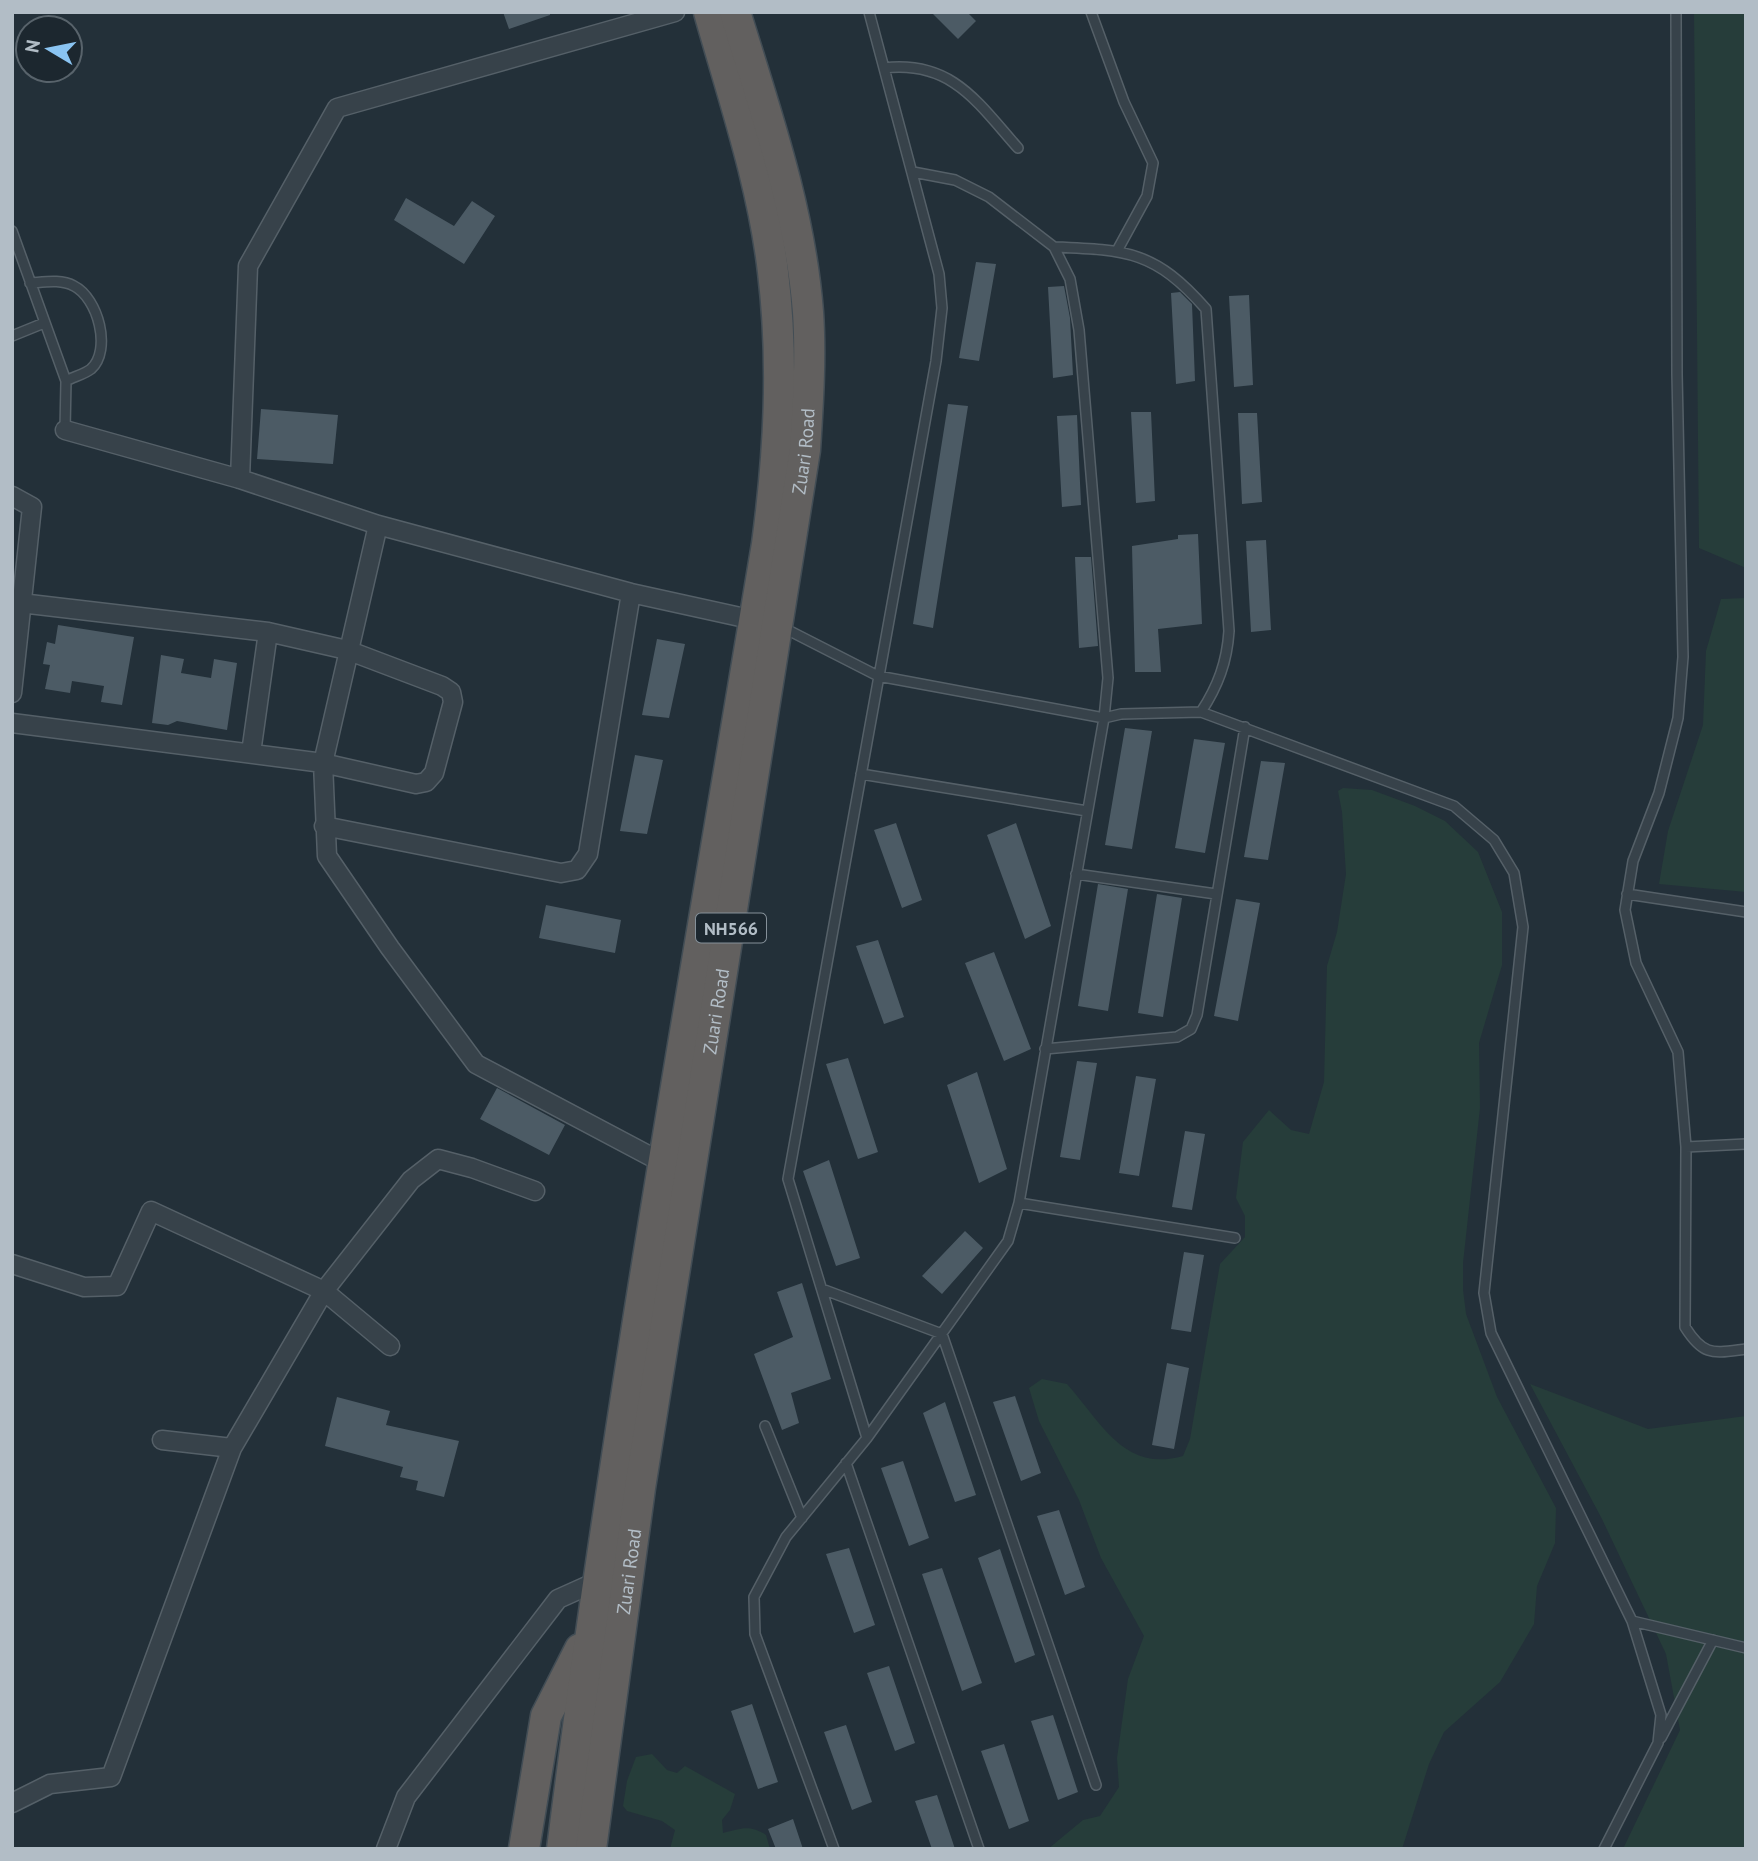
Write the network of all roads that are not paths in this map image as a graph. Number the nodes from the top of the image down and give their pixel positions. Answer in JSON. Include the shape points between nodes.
{"nodes":[{"id":1,"x":675,"y":12,"type":"edge"},
{"id":2,"x":709,"y":12,"type":"edge"},
{"id":3,"x":735,"y":12,"type":"edge"},
{"id":4,"x":869,"y":12,"type":"edge"},
{"id":5,"x":1091,"y":12,"type":"edge"},
{"id":6,"x":1676,"y":12,"type":"edge"},
{"id":7,"x":884,"y":68,"type":"junction"},
{"id":8,"x":1018,"y":148,"type":"dead end"},
{"id":9,"x":913,"y":172,"type":"junction"},
{"id":10,"x":12,"y":231,"type":"edge"},
{"id":11,"x":1055,"y":247,"type":"junction"},
{"id":12,"x":1118,"y":249,"type":"junction"},
{"id":13,"x":30,"y":283,"type":"junction"},
{"id":14,"x":44,"y":323,"type":"junction"},
{"id":15,"x":12,"y":337,"type":"edge"},
{"id":16,"x":66,"y":381,"type":"junction"},
{"id":17,"x":65,"y":430,"type":"joint"},
{"id":18,"x":240,"y":479,"type":"junction"},
{"id":19,"x":12,"y":496,"type":"edge"},
{"id":20,"x":378,"y":525,"type":"junction"},
{"id":21,"x":631,"y":593,"type":"junction"},
{"id":22,"x":17,"y":603,"type":"edge"},
{"id":23,"x":767,"y":623,"type":"junction"},
{"id":24,"x":268,"y":632,"type":"junction"},
{"id":25,"x":347,"y":650,"type":"junction"},
{"id":26,"x":878,"y":676,"type":"junction"},
{"id":27,"x":12,"y":693,"type":"edge"},
{"id":28,"x":1202,"y":712,"type":"junction"},
{"id":29,"x":1104,"y":718,"type":"junction"},
{"id":30,"x":12,"y":723,"type":"edge"},
{"id":31,"x":1245,"y":727,"type":"junction"},
{"id":32,"x":251,"y":753,"type":"junction"},
{"id":33,"x":323,"y":763,"type":"junction"},
{"id":34,"x":860,"y":774,"type":"junction"},
{"id":35,"x":1087,"y":811,"type":"junction"},
{"id":36,"x":324,"y":826,"type":"junction"},
{"id":37,"x":1076,"y":874,"type":"junction"},
{"id":38,"x":1216,"y":894,"type":"junction"},
{"id":39,"x":1628,"y":894,"type":"junction"},
{"id":40,"x":1746,"y":912,"type":"edge"},
{"id":41,"x":1045,"y":1049,"type":"junction"},
{"id":42,"x":1746,"y":1144,"type":"edge"},
{"id":43,"x":1686,"y":1147,"type":"junction"},
{"id":44,"x":663,"y":1163,"type":"junction"},
{"id":45,"x":535,"y":1191,"type":"dead end"},
{"id":46,"x":1018,"y":1203,"type":"junction"},
{"id":47,"x":1235,"y":1238,"type":"dead end"},
{"id":48,"x":12,"y":1264,"type":"edge"},
{"id":49,"x":822,"y":1289,"type":"junction"},
{"id":50,"x":324,"y":1291,"type":"junction"},
{"id":51,"x":942,"y":1334,"type":"junction"},
{"id":52,"x":390,"y":1346,"type":"dead end"},
{"id":53,"x":1746,"y":1349,"type":"edge"},
{"id":54,"x":765,"y":1426,"type":"dead end"},
{"id":55,"x":867,"y":1438,"type":"junction"},
{"id":56,"x":162,"y":1440,"type":"dead end"},
{"id":57,"x":232,"y":1448,"type":"junction"},
{"id":58,"x":846,"y":1463,"type":"junction"},
{"id":59,"x":802,"y":1518,"type":"junction"},
{"id":60,"x":598,"y":1581,"type":"junction"},
{"id":61,"x":1632,"y":1621,"type":"junction"},
{"id":62,"x":605,"y":1630,"type":"junction"},
{"id":63,"x":1713,"y":1640,"type":"junction"},
{"id":64,"x":1746,"y":1648,"type":"edge"},
{"id":65,"x":1658,"y":1743,"type":"junction"},
{"id":66,"x":1096,"y":1785,"type":"dead end"},
{"id":67,"x":12,"y":1803,"type":"edge"},
{"id":68,"x":386,"y":1849,"type":"edge"},
{"id":69,"x":524,"y":1849,"type":"edge"},
{"id":70,"x":562,"y":1849,"type":"edge"},
{"id":71,"x":591,"y":1849,"type":"edge"},
{"id":72,"x":608,"y":1849,"type":"edge"},
{"id":73,"x":834,"y":1849,"type":"edge"},
{"id":74,"x":979,"y":1849,"type":"edge"},
{"id":75,"x":1604,"y":1849,"type":"edge"}],
"edges":[{"from":1,"to":18,"type":"street","via":[[337,108],[248,266]]},
{"from":2,"to":23,"type":"highway","name":"Zuari Road","number":"NH566","via":[[758,188],[775,296],[779,452]]},
{"from":3,"to":23,"type":"highway","name":"Zuari Road","number":"NH566","via":[[779,157],[797,234],[808,312],[806,450]]},
{"from":4,"to":7,"type":"lane"},
{"from":5,"to":12,"type":"lane","via":[[1124,102],[1153,163],[1147,196]]},
{"from":6,"to":39,"type":"lane","via":[[1683,657],[1678,718],[1659,793],[1633,861]]},
{"from":7,"to":8,"type":"lane","via":[[930,69],[966,88]]},
{"from":7,"to":9,"type":"lane"},
{"from":9,"to":11,"type":"lane","via":[[955,180],[989,197]]},
{"from":9,"to":26,"type":"lane","via":[[939,274],[942,308]]},
{"from":10,"to":13,"type":"lane"},
{"from":11,"to":12,"type":"lane"},
{"from":11,"to":29,"type":"lane","via":[[1070,279],[1079,330],[1108,678]]},
{"from":12,"to":28,"type":"lane","via":[[1156,264],[1185,284],[1206,309],[1230,631],[1228,657]]},
{"from":13,"to":14,"type":"lane"},
{"from":13,"to":16,"type":"lane","via":[[74,285],[85,295],[98,323],[103,347],[91,369]]},
{"from":14,"to":15,"type":"lane"},
{"from":14,"to":16,"type":"lane"},
{"from":16,"to":17,"type":"lane"},
{"from":17,"to":18,"type":"street"},
{"from":18,"to":20,"type":"street"},
{"from":19,"to":22,"type":"street","via":[[32,508]]},
{"from":20,"to":21,"type":"street"},
{"from":20,"to":25,"type":"street"},
{"from":21,"to":23,"type":"street"},
{"from":21,"to":36,"type":"street","via":[[588,854],[578,870],[562,873]]},
{"from":22,"to":24,"type":"street"},
{"from":22,"to":27,"type":"street"},
{"from":23,"to":26,"type":"lane"},
{"from":23,"to":44,"type":"highway","name":"Zuari Road","number":"NH566"},
{"from":23,"to":62,"type":"highway","name":"Zuari Road","number":"NH566"},
{"from":24,"to":25,"type":"street"},
{"from":24,"to":32,"type":"street"},
{"from":25,"to":33,"type":"street"},
{"from":25,"to":33,"type":"street","via":[[442,686],[451,692],[453,702],[434,773],[426,782],[416,784]]},
{"from":26,"to":29,"type":"lane"},
{"from":26,"to":34,"type":"lane"},
{"from":28,"to":29,"type":"lane"},
{"from":28,"to":31,"type":"lane"},
{"from":29,"to":35,"type":"lane"},
{"from":30,"to":32,"type":"street"},
{"from":31,"to":38,"type":"lane"},
{"from":31,"to":61,"type":"lane","via":[[1454,806],[1494,840],[1514,873],[1523,927],[1484,1293],[1491,1333]]},
{"from":32,"to":33,"type":"street"},
{"from":33,"to":36,"type":"street"},
{"from":34,"to":35,"type":"lane"},
{"from":34,"to":49,"type":"lane","via":[[788,1179]]},
{"from":35,"to":37,"type":"lane"},
{"from":36,"to":44,"type":"street","via":[[327,856],[476,1064]]},
{"from":37,"to":38,"type":"lane"},
{"from":37,"to":41,"type":"lane"},
{"from":38,"to":41,"type":"lane","via":[[1191,1029],[1177,1037]]},
{"from":39,"to":40,"type":"lane"},
{"from":39,"to":43,"type":"lane","via":[[1625,910],[1636,963],[1678,1052]]},
{"from":41,"to":46,"type":"lane"},
{"from":42,"to":43,"type":"lane"},
{"from":43,"to":53,"type":"lane","via":[[1685,1327],[1697,1345],[1712,1353]]},
{"from":44,"to":60,"type":"highway","name":"Zuari Road","number":"NH566"},
{"from":45,"to":50,"type":"street","via":[[438,1159],[411,1180]]},
{"from":46,"to":47,"type":"lane"},
{"from":46,"to":51,"type":"lane","via":[[1008,1241]]},
{"from":48,"to":50,"type":"street","via":[[83,1287],[117,1286],[151,1210]]},
{"from":49,"to":51,"type":"lane"},
{"from":49,"to":55,"type":"lane"},
{"from":50,"to":52,"type":"street"},
{"from":50,"to":57,"type":"street"},
{"from":51,"to":55,"type":"lane"},
{"from":51,"to":66,"type":"lane"},
{"from":54,"to":59,"type":"lane"},
{"from":55,"to":58,"type":"lane"},
{"from":56,"to":57,"type":"street"},
{"from":57,"to":67,"type":"street","via":[[111,1777],[50,1784]]},
{"from":58,"to":59,"type":"lane"},
{"from":58,"to":74,"type":"lane"},
{"from":59,"to":73,"type":"lane","via":[[786,1536],[754,1597],[755,1634]]},
{"from":60,"to":62,"type":"highway","name":"Zuari Road","number":"NH566"},
{"from":60,"to":68,"type":"street","via":[[558,1599],[406,1797]]},
{"from":61,"to":63,"type":"lane"},
{"from":61,"to":65,"type":"lane","via":[[1661,1715]]},
{"from":62,"to":69,"type":"highway","via":[[546,1716]]},
{"from":62,"to":70,"type":"highway","name":"Zuari Road","number":"NH566"},
{"from":62,"to":71,"type":"highway","name":"Zuari Road","number":"NH566"},
{"from":62,"to":72,"type":"highway","via":[[629,1667]]},
{"from":63,"to":64,"type":"lane"},
{"from":63,"to":65,"type":"lane"},
{"from":65,"to":75,"type":"lane"}]}
